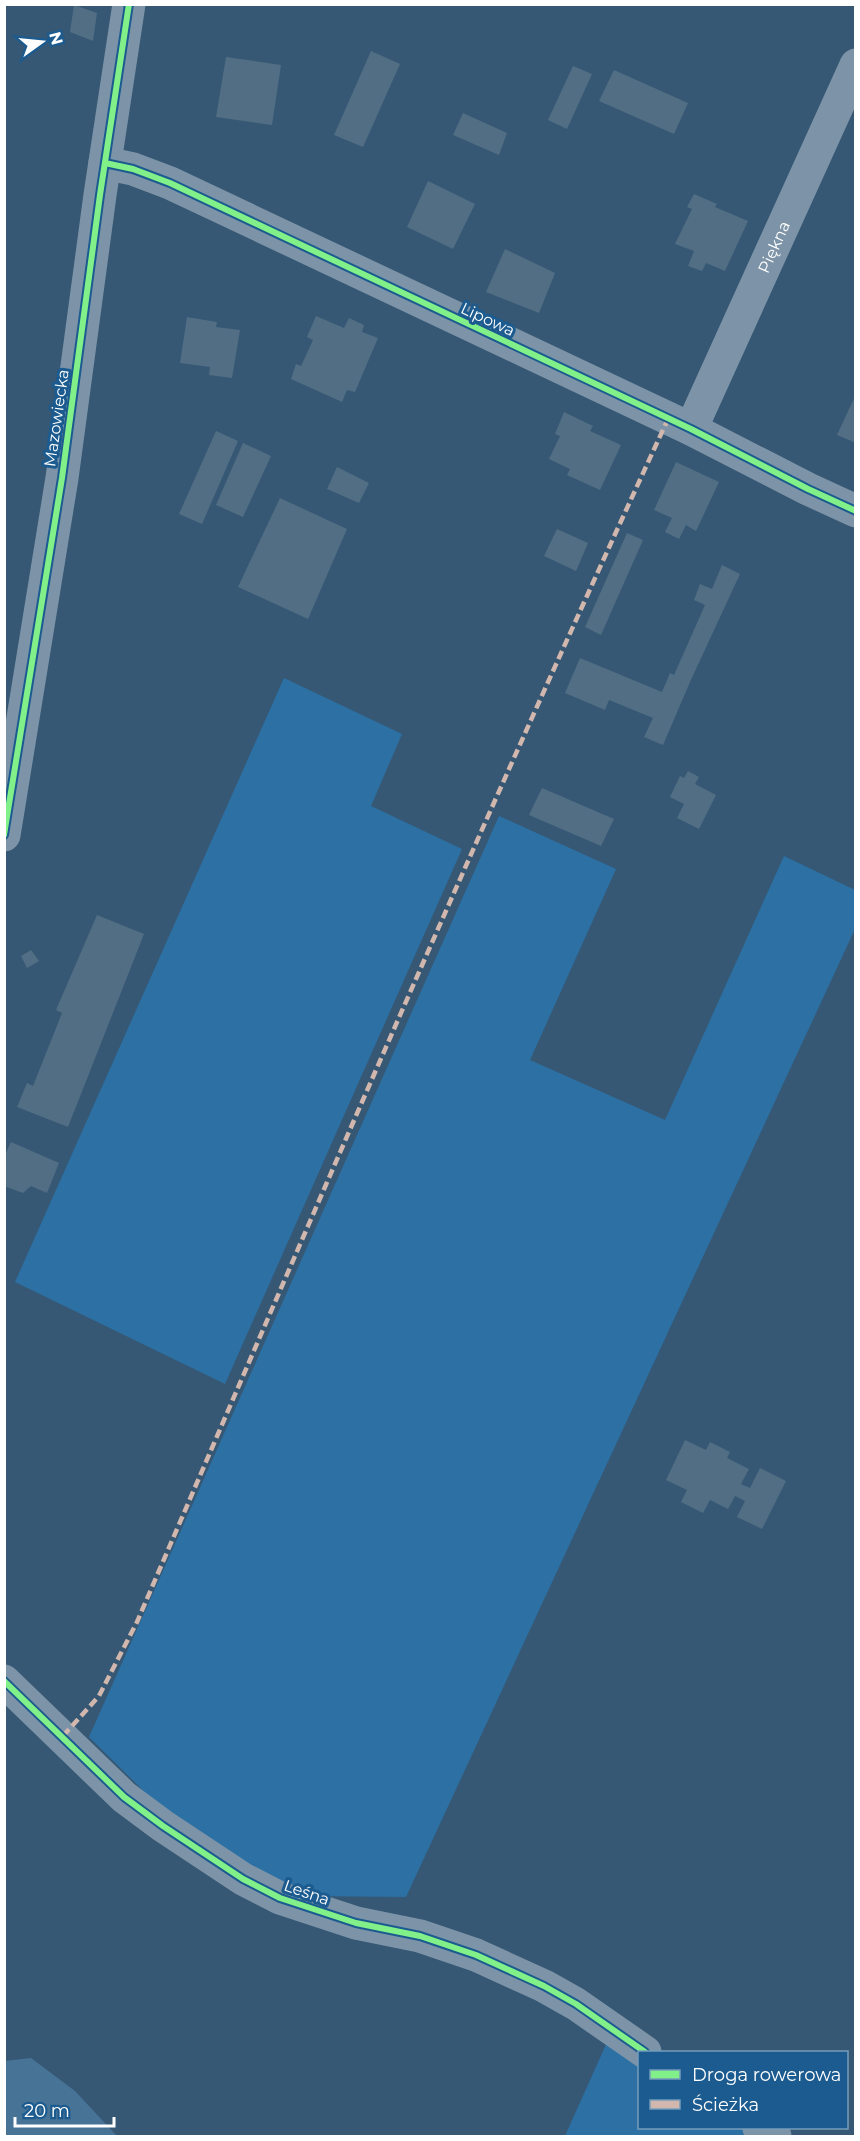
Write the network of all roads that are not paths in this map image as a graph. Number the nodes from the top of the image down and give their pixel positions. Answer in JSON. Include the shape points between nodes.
{"nodes":[{"id":1,"x":129,"y":4,"type":"edge"},
{"id":2,"x":855,"y":65,"type":"edge"},
{"id":3,"x":105,"y":163,"type":"junction"},
{"id":4,"x":691,"y":429,"type":"junction"},
{"id":5,"x":855,"y":511,"type":"edge"},
{"id":6,"x":4,"y":835,"type":"edge"},
{"id":7,"x":4,"y":1681,"type":"edge"},
{"id":8,"x":644,"y":2051,"type":"edge"}],
"edges":[{"from":1,"to":3,"type":"street","name":"Mazowiecka"},
{"from":2,"to":4,"type":"street","name":"Piękna"},
{"from":3,"to":4,"type":"street","name":"Lipowa","via":[[170,183]]},
{"from":3,"to":6,"type":"street","name":"Mazowiecka","via":[[62,478]]},
{"from":4,"to":5,"type":"street","name":"Lipowa"},
{"from":7,"to":8,"type":"street","name":"Leśna","via":[[124,1797],[243,1879],[280,1898],[356,1923],[420,1936],[476,1955],[576,2004]]}]}
